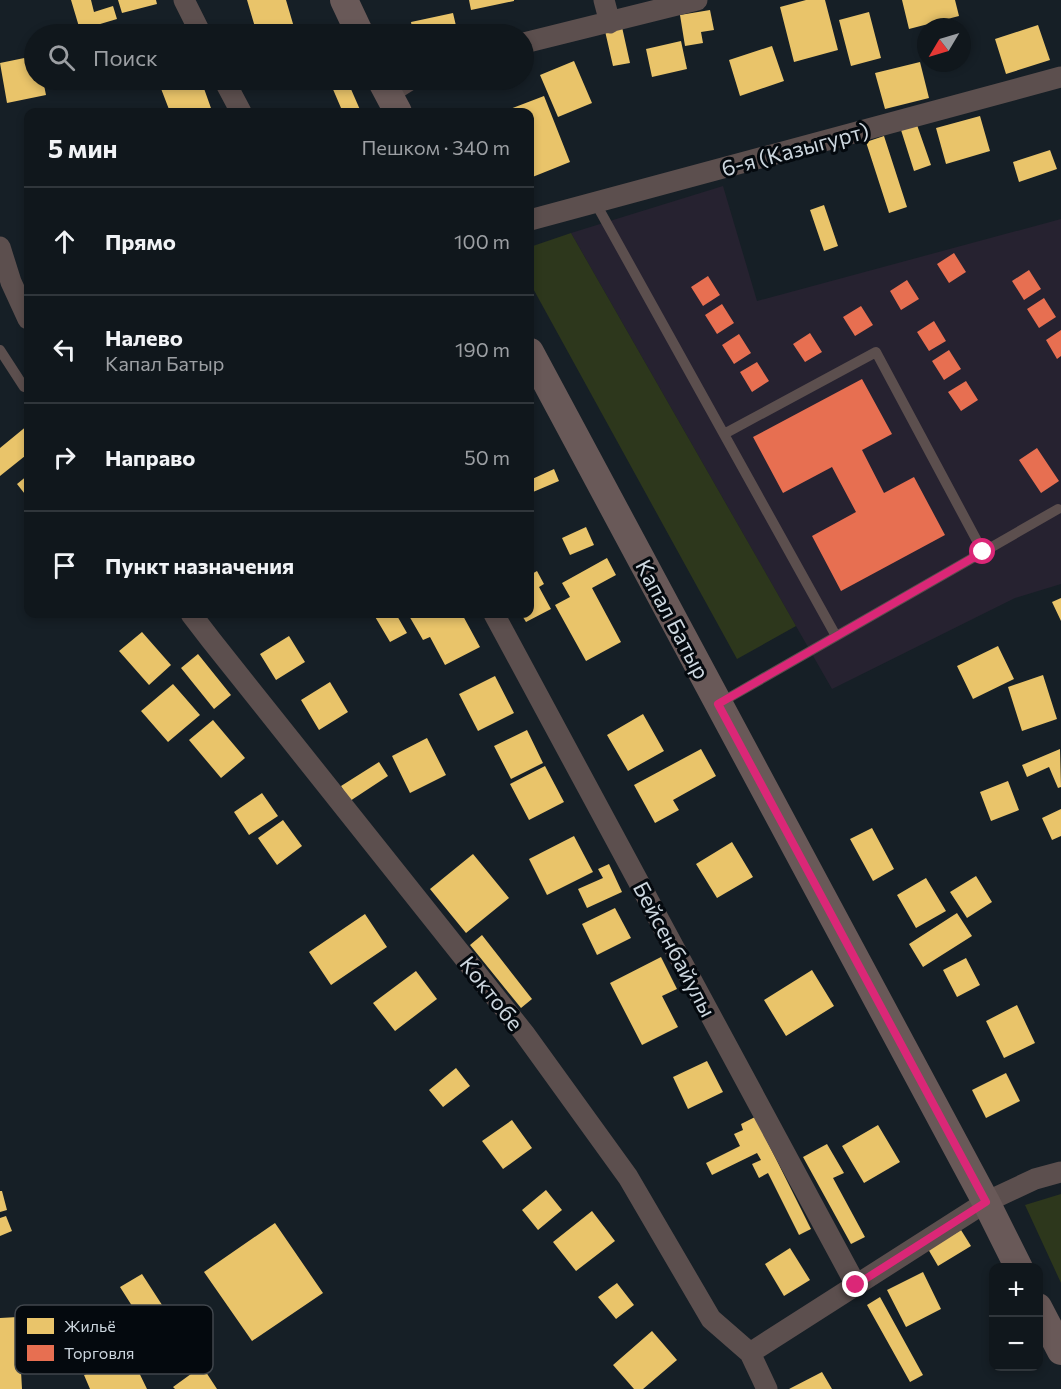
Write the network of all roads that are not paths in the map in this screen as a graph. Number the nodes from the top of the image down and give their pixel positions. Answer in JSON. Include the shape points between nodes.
{"nodes":[{"id":1,"x":184,"y":0,"type":"edge"},
{"id":2,"x":344,"y":0,"type":"edge"},
{"id":3,"x":604,"y":0,"type":"edge"},
{"id":4,"x":697,"y":0,"type":"edge"},
{"id":5,"x":610,"y":23,"type":"junction"},
{"id":6,"x":196,"y":24,"type":"edge"},
{"id":7,"x":355,"y":24,"type":"edge"},
{"id":8,"x":534,"y":42,"type":"edge"},
{"id":9,"x":1061,"y":77,"type":"edge"},
{"id":10,"x":229,"y":90,"type":"edge"},
{"id":11,"x":239,"y":108,"type":"edge"},
{"id":12,"x":596,"y":202,"type":"junction"},
{"id":13,"x":534,"y":219,"type":"edge"},
{"id":14,"x":0,"y":247,"type":"edge"},
{"id":15,"x":24,"y":311,"type":"edge"},
{"id":16,"x":0,"y":350,"type":"edge"},
{"id":17,"x":534,"y":359,"type":"edge"},
{"id":18,"x":24,"y":387,"type":"edge"},
{"id":19,"x":724,"y":434,"type":"junction"},
{"id":20,"x":1058,"y":509,"type":"dead end"},
{"id":21,"x":983,"y":552,"type":"junction"},
{"id":22,"x":194,"y":618,"type":"edge"},
{"id":23,"x":496,"y":618,"type":"edge"},
{"id":24,"x":836,"y":636,"type":"junction"},
{"id":25,"x":718,"y":704,"type":"junction"},
{"id":26,"x":1061,"y":1172,"type":"edge"},
{"id":27,"x":986,"y":1202,"type":"junction"},
{"id":28,"x":1016,"y":1263,"type":"edge"},
{"id":29,"x":856,"y":1285,"type":"junction"},
{"id":30,"x":1043,"y":1316,"type":"edge"},
{"id":31,"x":1061,"y":1351,"type":"edge"},
{"id":32,"x":750,"y":1353,"type":"junction"},
{"id":33,"x":767,"y":1389,"type":"edge"}],
"edges":[{"from":1,"to":6,"type":"street"},
{"from":2,"to":7,"type":"main road"},
{"from":3,"to":5,"type":"street"},
{"from":4,"to":5,"type":"street"},
{"from":5,"to":8,"type":"street"},
{"from":9,"to":12,"type":"street","name":"6-я (Казыгурт)"},
{"from":10,"to":11,"type":"street"},
{"from":12,"to":13,"type":"street","name":"6-я (Казыгурт)"},
{"from":12,"to":19,"type":"lane"},
{"from":14,"to":15,"type":"street"},
{"from":16,"to":18,"type":"lane"},
{"from":17,"to":25,"type":"main road","name":"Капал Батыр"},
{"from":19,"to":21,"type":"lane","via":[[876,352]]},
{"from":19,"to":24,"type":"lane"},
{"from":20,"to":21,"type":"lane"},
{"from":21,"to":24,"type":"lane"},
{"from":22,"to":32,"type":"street","name":"Коктобе","via":[[524,1034],[627,1177],[711,1318]]},
{"from":23,"to":29,"type":"street","name":"Бейсенбайулы"},
{"from":24,"to":25,"type":"lane"},
{"from":25,"to":27,"type":"main road","name":"Капал Батыр"},
{"from":26,"to":27,"type":"street","via":[[1035,1179]]},
{"from":27,"to":28,"type":"main road","name":"Капал Батыр"},
{"from":27,"to":29,"type":"street"},
{"from":29,"to":32,"type":"street"},
{"from":30,"to":31,"type":"main road"},
{"from":32,"to":33,"type":"street","name":"Коктобе"}]}
